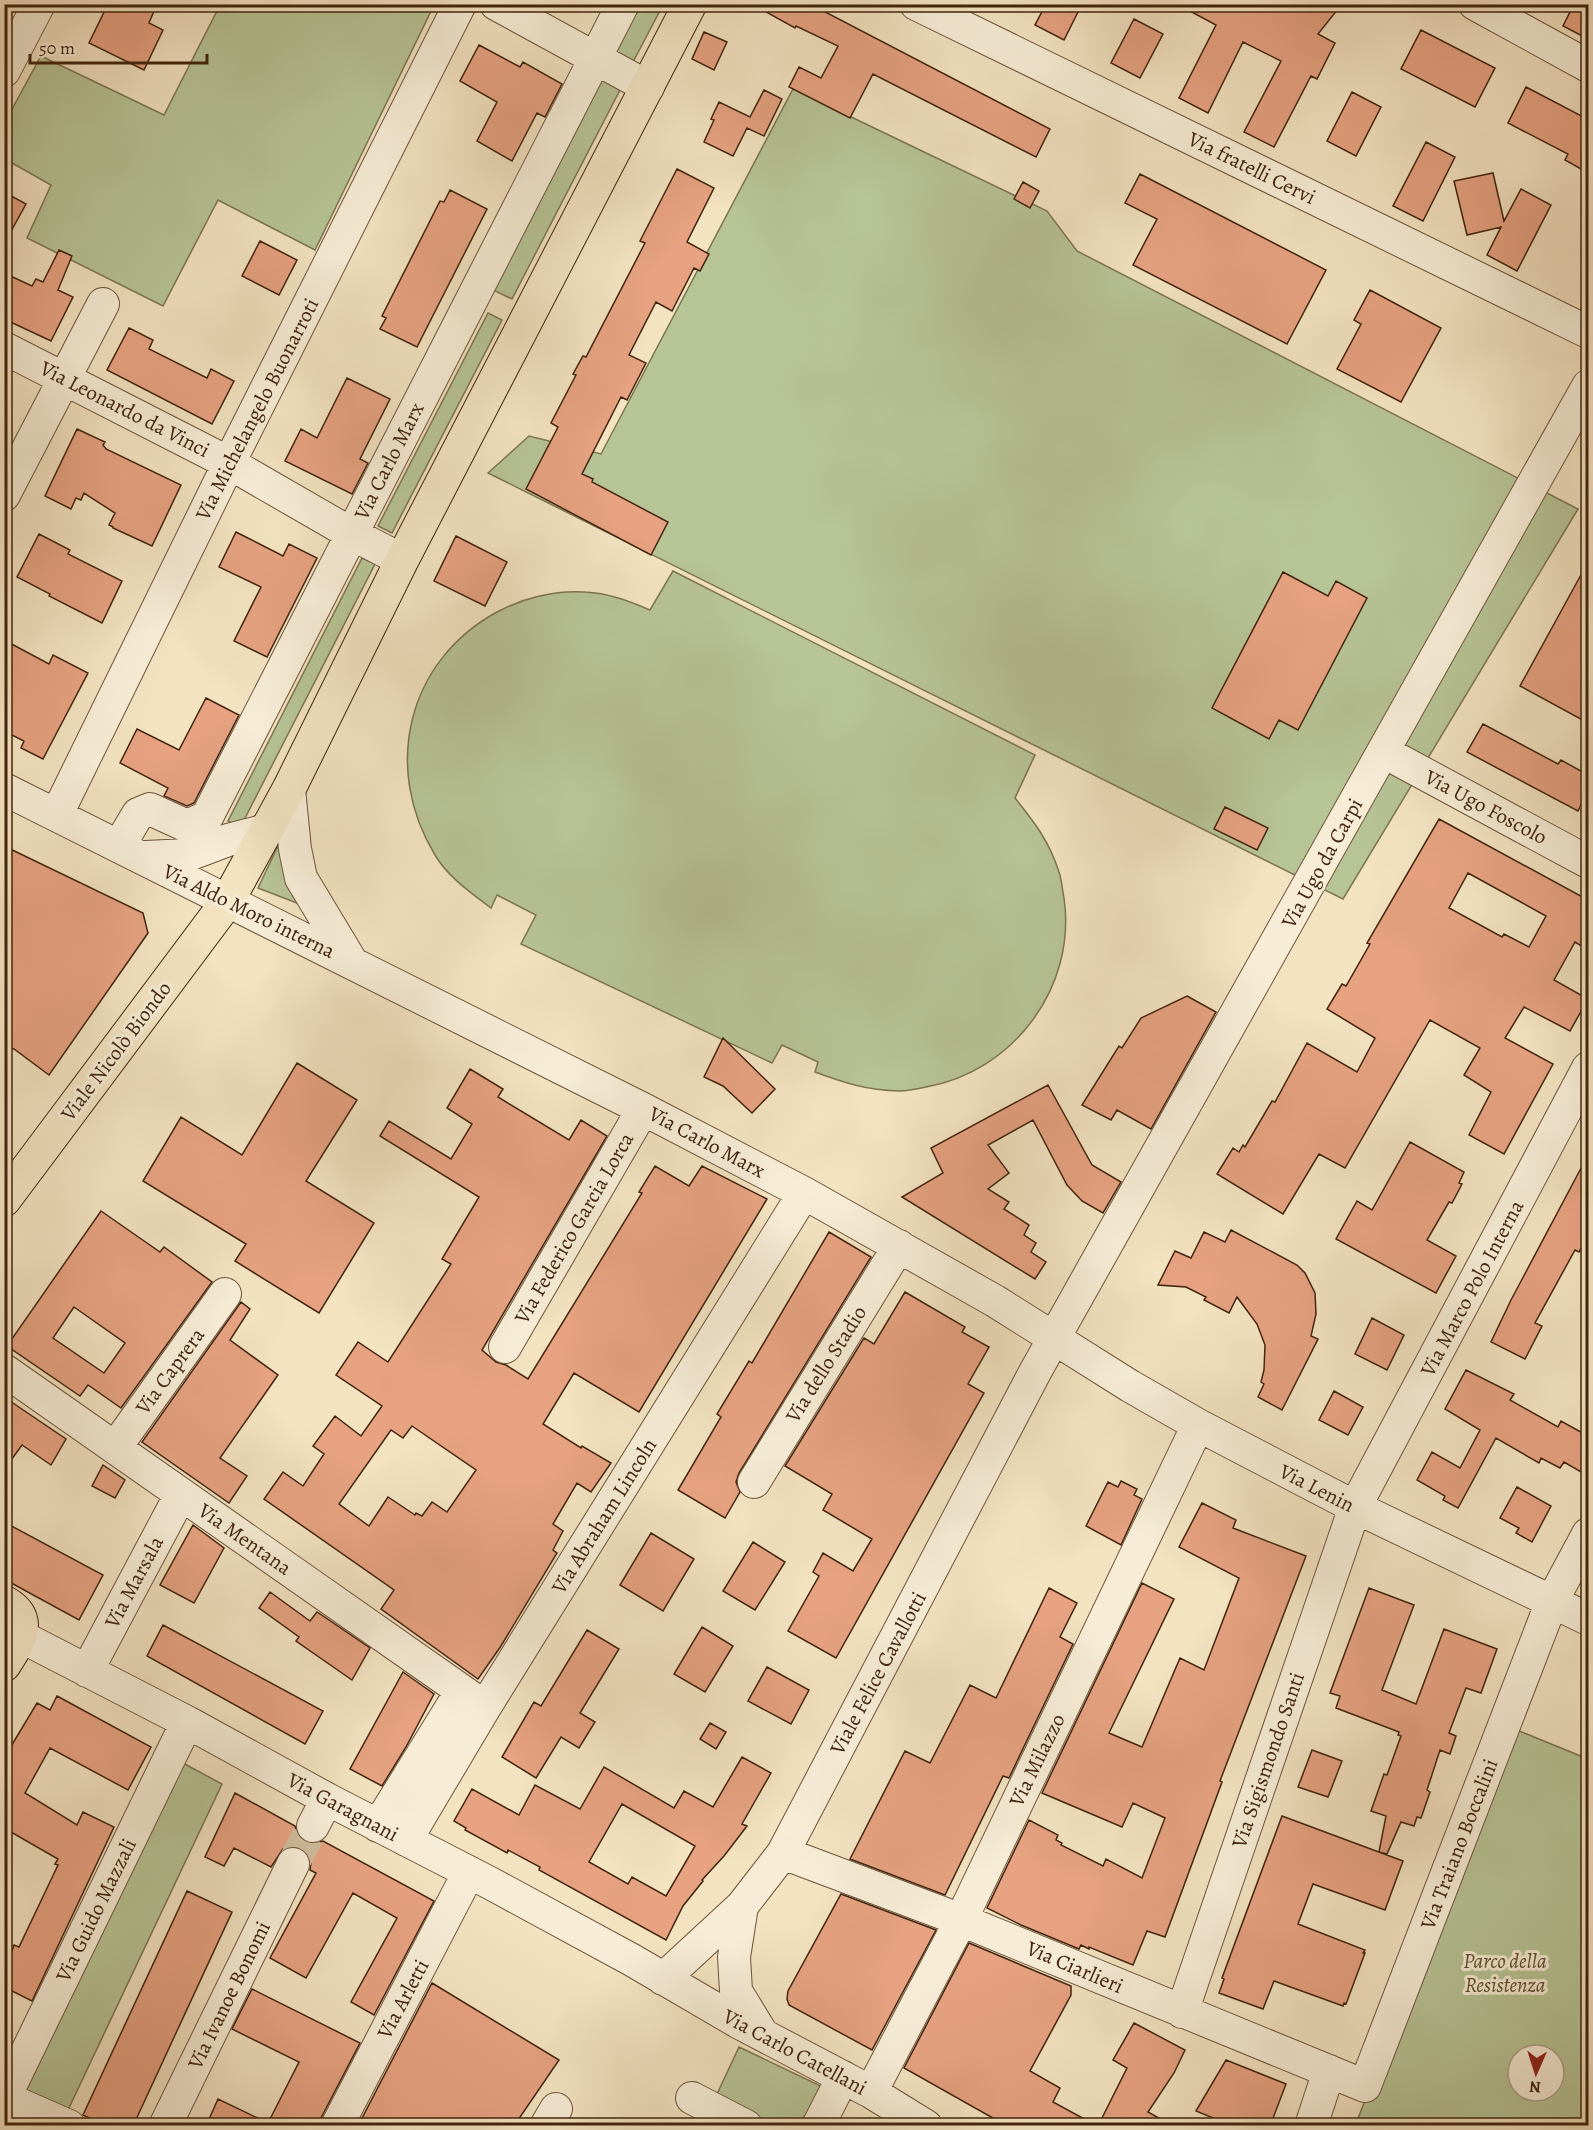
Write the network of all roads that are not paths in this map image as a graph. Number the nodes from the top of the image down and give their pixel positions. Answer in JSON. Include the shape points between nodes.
{"nodes":[{"id":1,"x":39,"y":4,"type":"edge"},
{"id":2,"x":460,"y":4,"type":"edge"},
{"id":3,"x":496,"y":4,"type":"edge"},
{"id":4,"x":623,"y":4,"type":"edge"},
{"id":5,"x":690,"y":4,"type":"edge"},
{"id":6,"x":916,"y":4,"type":"edge"},
{"id":7,"x":1475,"y":4,"type":"edge"},
{"id":8,"x":595,"y":58,"type":"junction"},
{"id":9,"x":1588,"y":66,"type":"edge"},
{"id":10,"x":4,"y":71,"type":"edge"},
{"id":11,"x":648,"y":87,"type":"junction"},
{"id":12,"x":103,"y":304,"type":"dead end"},
{"id":13,"x":1588,"y":332,"type":"edge"},
{"id":14,"x":4,"y":348,"type":"edge"},
{"id":15,"x":63,"y":377,"type":"junction"},
{"id":16,"x":1588,"y":386,"type":"edge"},
{"id":17,"x":229,"y":463,"type":"junction"},
{"id":18,"x":4,"y":495,"type":"edge"},
{"id":19,"x":352,"y":534,"type":"junction"},
{"id":20,"x":402,"y":560,"type":"junction"},
{"id":21,"x":1384,"y":752,"type":"junction"},
{"id":22,"x":4,"y":789,"type":"edge"},
{"id":23,"x":289,"y":789,"type":"junction"},
{"id":24,"x":57,"y":814,"type":"junction"},
{"id":25,"x":267,"y":831,"type":"junction"},
{"id":26,"x":130,"y":852,"type":"junction"},
{"id":27,"x":1588,"y":861,"type":"edge"},
{"id":28,"x":227,"y":902,"type":"junction"},
{"id":29,"x":351,"y":961,"type":"junction"},
{"id":30,"x":1588,"y":1068,"type":"edge"},
{"id":31,"x":643,"y":1108,"type":"junction"},
{"id":32,"x":804,"y":1193,"type":"junction"},
{"id":33,"x":4,"y":1200,"type":"edge"},
{"id":34,"x":898,"y":1246,"type":"junction"},
{"id":35,"x":225,"y":1294,"type":"dead end"},
{"id":36,"x":1056,"y":1339,"type":"junction"},
{"id":37,"x":505,"y":1347,"type":"dead end"},
{"id":38,"x":4,"y":1370,"type":"edge"},
{"id":39,"x":1198,"y":1425,"type":"junction"},
{"id":40,"x":115,"y":1448,"type":"junction"},
{"id":41,"x":754,"y":1482,"type":"dead end"},
{"id":42,"x":181,"y":1494,"type":"junction"},
{"id":43,"x":1355,"y":1507,"type":"junction"},
{"id":44,"x":1588,"y":1534,"type":"edge"},
{"id":45,"x":4,"y":1602,"type":"edge"},
{"id":46,"x":1552,"y":1602,"type":"junction"},
{"id":47,"x":1588,"y":1619,"type":"edge"},
{"id":48,"x":22,"y":1637,"type":"junction"},
{"id":49,"x":4,"y":1665,"type":"edge"},
{"id":50,"x":87,"y":1671,"type":"junction"},
{"id":51,"x":473,"y":1700,"type":"junction"},
{"id":52,"x":187,"y":1722,"type":"junction"},
{"id":53,"x":378,"y":1826,"type":"junction"},
{"id":54,"x":406,"y":1840,"type":"junction"},
{"id":55,"x":783,"y":1852,"type":"junction"},
{"id":56,"x":293,"y":1864,"type":"tunnel mouth"},
{"id":57,"x":469,"y":1872,"type":"junction"},
{"id":58,"x":742,"y":1905,"type":"junction"},
{"id":59,"x":961,"y":1920,"type":"junction"},
{"id":60,"x":663,"y":1979,"type":"junction"},
{"id":61,"x":1182,"y":2012,"type":"junction"},
{"id":62,"x":761,"y":2032,"type":"junction"},
{"id":63,"x":1329,"y":2071,"type":"junction"},
{"id":64,"x":843,"y":2077,"type":"junction"},
{"id":65,"x":1365,"y":2086,"type":"joint"},
{"id":66,"x":871,"y":2092,"type":"junction"},
{"id":67,"x":692,"y":2098,"type":"dead end"},
{"id":68,"x":5,"y":2099,"type":"edge"},
{"id":69,"x":69,"y":2126,"type":"edge"},
{"id":70,"x":165,"y":2126,"type":"edge"},
{"id":71,"x":337,"y":2126,"type":"edge"},
{"id":72,"x":746,"y":2126,"type":"edge"},
{"id":73,"x":818,"y":2126,"type":"edge"},
{"id":74,"x":926,"y":2126,"type":"edge"},
{"id":75,"x":1311,"y":2126,"type":"edge"}],
"edges":[{"from":1,"to":10,"type":"street"},
{"from":2,"to":17,"type":"street","name":"Via Michelangelo Buonarroti"},
{"from":3,"to":8,"type":"street"},
{"from":4,"to":8,"type":"street","name":"Via Carlo Marx"},
{"from":5,"to":11,"type":"main road"},
{"from":6,"to":13,"type":"street","name":"Via fratelli Cervi"},
{"from":7,"to":9,"type":"street"},
{"from":8,"to":11,"type":"street"},
{"from":8,"to":19,"type":"street","name":"Via Carlo Marx"},
{"from":11,"to":20,"type":"main road"},
{"from":12,"to":15,"type":"street"},
{"from":14,"to":15,"type":"street","name":"Via Leonardo da Vinci"},
{"from":15,"to":17,"type":"street","name":"Via Leonardo da Vinci"},
{"from":15,"to":18,"type":"street"},
{"from":16,"to":21,"type":"street","name":"Via Ugo da Carpi"},
{"from":17,"to":19,"type":"street","name":"Via Leonardo da Vinci"},
{"from":17,"to":24,"type":"street","name":"Via Michelangelo Buonarroti"},
{"from":19,"to":20,"type":"street","name":"Via Leonardo da Vinci"},
{"from":19,"to":26,"type":"street","name":"Via Carlo Marx","via":[[207,817],[187,826],[150,809],[138,814]]},
{"from":20,"to":23,"type":"main road"},
{"from":21,"to":27,"type":"street","name":"Via Ugo Foscolo"},
{"from":21,"to":36,"type":"street","name":"Via Ugo da Carpi"},
{"from":22,"to":24,"type":"street","name":"Via Aldo Moro interna"},
{"from":23,"to":25,"type":"main road"},
{"from":23,"to":29,"type":"street","name":"Via Aldo Moro interna","via":[[301,878]]},
{"from":24,"to":26,"type":"street","name":"Via Aldo Moro interna"},
{"from":25,"to":26,"type":"street","name":"Via Aldo Moro interna","via":[[188,855]]},
{"from":25,"to":28,"type":"main road"},
{"from":26,"to":28,"type":"street","name":"Via Aldo Moro interna"},
{"from":28,"to":29,"type":"street","name":"Via Aldo Moro interna"},
{"from":28,"to":33,"type":"main road","name":"Viale Nicolò Biondo"},
{"from":29,"to":31,"type":"street","name":"Via Carlo Marx"},
{"from":30,"to":43,"type":"street","name":"Via Marco Polo Interna"},
{"from":31,"to":32,"type":"street","name":"Via Carlo Marx"},
{"from":31,"to":37,"type":"street","name":"Via Federico Garcia Lorca"},
{"from":32,"to":34,"type":"street","name":"Via Carlo Marx"},
{"from":32,"to":51,"type":"street","name":"Via Abraham Lincoln"},
{"from":34,"to":36,"type":"street","name":"Via Carlo Marx"},
{"from":34,"to":41,"type":"street","name":"Via dello Stadio"},
{"from":35,"to":40,"type":"street","name":"Via Caprera"},
{"from":36,"to":39,"type":"street","name":"Via Lenin"},
{"from":36,"to":55,"type":"street","name":"Viale Felice Cavallotti"},
{"from":38,"to":40,"type":"street","name":"Via Mentana"},
{"from":39,"to":43,"type":"street","name":"Via Lenin"},
{"from":39,"to":59,"type":"street","name":"Via Milazzo"},
{"from":40,"to":42,"type":"street","name":"Via Mentana"},
{"from":42,"to":50,"type":"street","name":"Via Marsala"},
{"from":42,"to":51,"type":"street","name":"Via Mentana"},
{"from":43,"to":46,"type":"street","name":"Via Lenin"},
{"from":43,"to":61,"type":"street","name":"Via Sigismondo Santi"},
{"from":44,"to":46,"type":"street","name":"Via Traiano Boccalini"},
{"from":45,"to":48,"type":"main road","via":[[19,1614]]},
{"from":46,"to":47,"type":"street","name":"Via Lenin"},
{"from":46,"to":65,"type":"street","name":"Via Traiano Boccalini"},
{"from":48,"to":49,"type":"main road"},
{"from":48,"to":50,"type":"street","name":"Via Garagnani"},
{"from":50,"to":52,"type":"street","name":"Via Garagnani"},
{"from":51,"to":53,"type":"street","name":"Via Abraham Lincoln"},
{"from":51,"to":54,"type":"street","name":"Via Abraham Lincoln"},
{"from":52,"to":53,"type":"street","name":"Via Garagnani","via":[[320,1813]]},
{"from":52,"to":68,"type":"street","name":"Via Guido Mazzali"},
{"from":53,"to":54,"type":"street","name":"Via Garagnani"},
{"from":54,"to":57,"type":"street","name":"Via Garagnani"},
{"from":55,"to":58,"type":"street","name":"Viale Felice Cavallotti"},
{"from":55,"to":59,"type":"street","name":"Via Ciarlieri"},
{"from":56,"to":70,"type":"street","name":"Via Ivanoe Bonomi"},
{"from":57,"to":60,"type":"street","name":"Via Garagnani"},
{"from":57,"to":71,"type":"street","name":"Via Arletti"},
{"from":58,"to":60,"type":"street","name":"Viale Felice Cavallotti"},
{"from":58,"to":62,"type":"street","via":[[734,1957],[736,1991]]},
{"from":59,"to":61,"type":"street","name":"Via Ciarlieri"},
{"from":59,"to":66,"type":"street","name":"Via Milazzo"},
{"from":60,"to":62,"type":"street","name":"Via Carlo Catellani"},
{"from":61,"to":63,"type":"street","name":"Via Ciarlieri"},
{"from":62,"to":64,"type":"street","name":"Via Carlo Catellani"},
{"from":63,"to":65,"type":"street","name":"Via Ciarlieri"},
{"from":63,"to":75,"type":"street"},
{"from":64,"to":66,"type":"street","name":"Via Carlo Catellani"},
{"from":64,"to":73,"type":"street"},
{"from":66,"to":74,"type":"street","name":"Via Carlo Catellani"},
{"from":67,"to":72,"type":"street"},
{"from":68,"to":69,"type":"street"}]}
